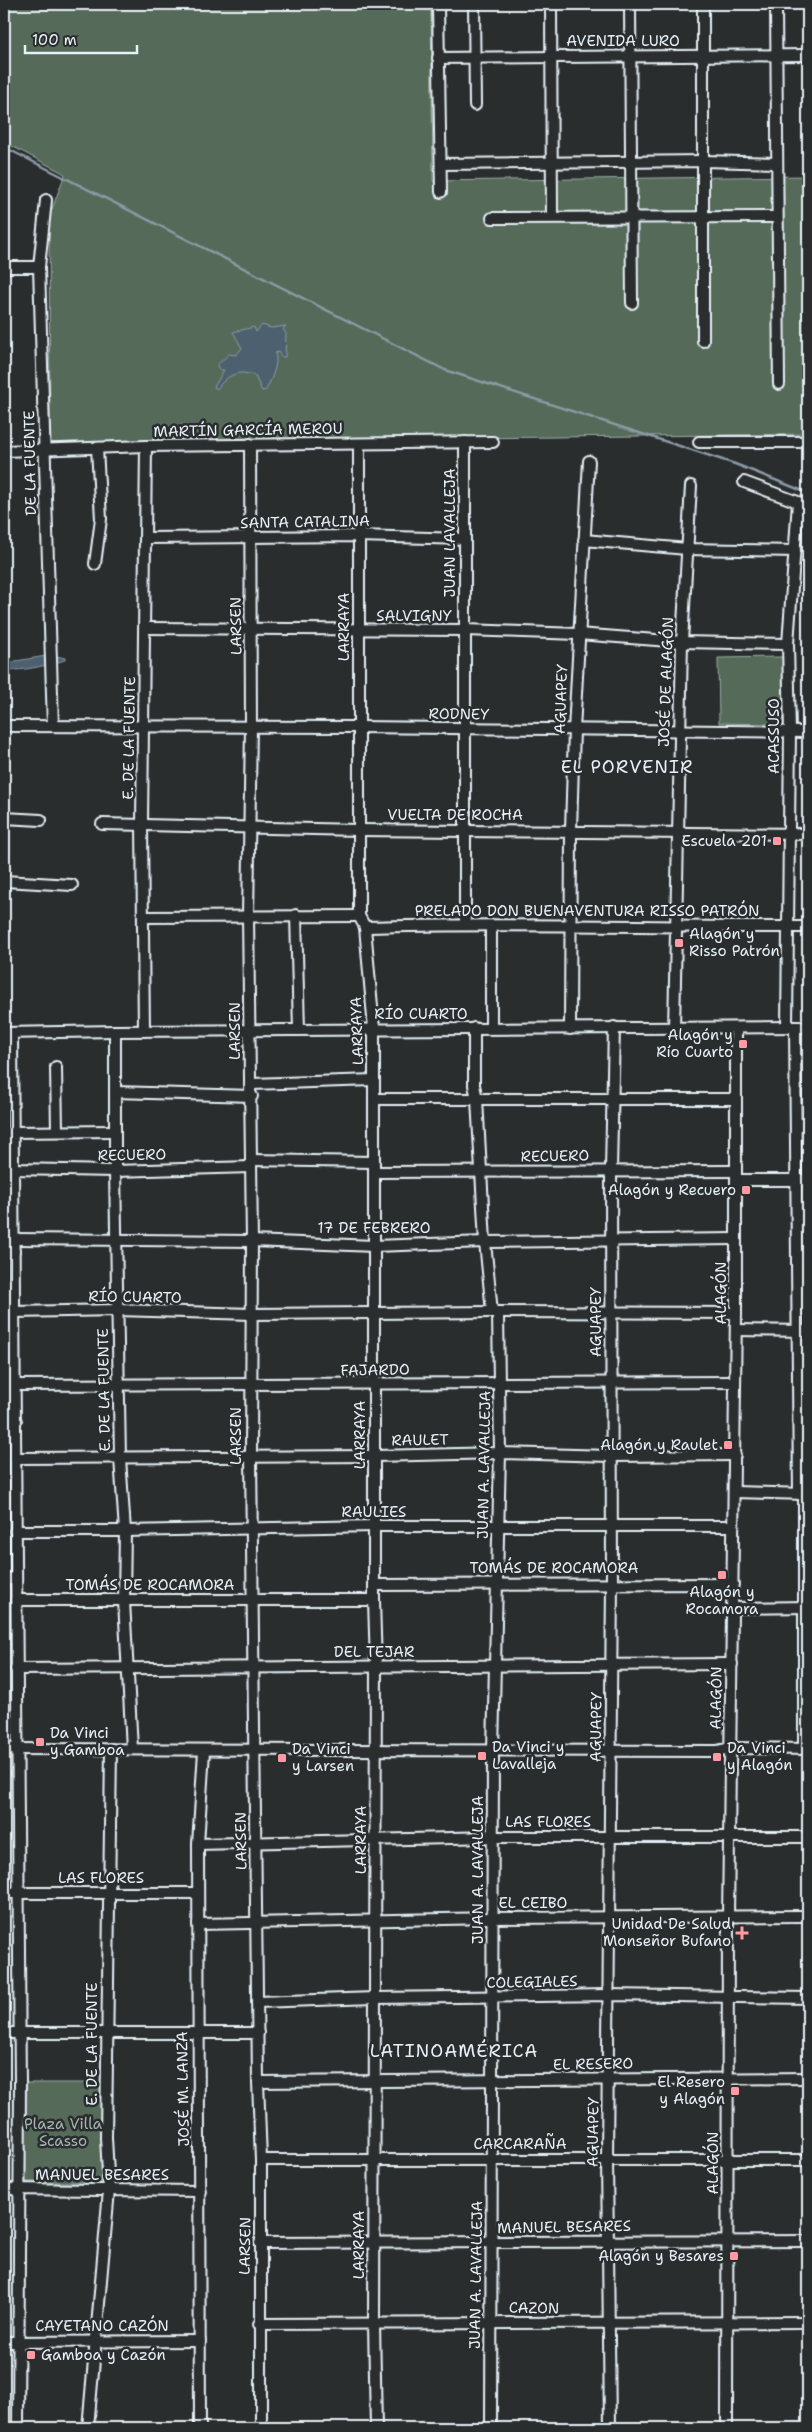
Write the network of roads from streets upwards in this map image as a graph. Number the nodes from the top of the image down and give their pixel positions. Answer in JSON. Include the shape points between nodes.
{"nodes":[{"id":1,"x":438,"y":4,"type":"edge"},
{"id":2,"x":474,"y":4,"type":"edge"},
{"id":3,"x":551,"y":4,"type":"edge"},
{"id":4,"x":630,"y":4,"type":"edge"},
{"id":5,"x":703,"y":4,"type":"edge"},
{"id":6,"x":776,"y":4,"type":"edge"},
{"id":7,"x":808,"y":55,"type":"edge"},
{"id":8,"x":551,"y":56,"type":"junction"},
{"id":9,"x":630,"y":56,"type":"junction"},
{"id":10,"x":704,"y":56,"type":"junction"},
{"id":11,"x":776,"y":56,"type":"junction"},
{"id":12,"x":475,"y":57,"type":"junction"},
{"id":13,"x":438,"y":58,"type":"junction"},
{"id":14,"x":475,"y":105,"type":"dead end"},
{"id":15,"x":704,"y":161,"type":"junction"},
{"id":16,"x":631,"y":162,"type":"junction"},
{"id":17,"x":552,"y":163,"type":"junction"},
{"id":18,"x":441,"y":164,"type":"junction"},
{"id":19,"x":777,"y":164,"type":"junction"},
{"id":20,"x":441,"y":192,"type":"dead end"},
{"id":21,"x":46,"y":200,"type":"dead end"},
{"id":22,"x":703,"y":216,"type":"junction"},
{"id":23,"x":777,"y":216,"type":"junction"},
{"id":24,"x":552,"y":217,"type":"junction"},
{"id":25,"x":632,"y":217,"type":"junction"},
{"id":26,"x":492,"y":218,"type":"dead end"},
{"id":27,"x":4,"y":267,"type":"edge"},
{"id":28,"x":39,"y":267,"type":"junction"},
{"id":29,"x":632,"y":303,"type":"dead end"},
{"id":30,"x":703,"y":341,"type":"dead end"},
{"id":31,"x":779,"y":384,"type":"dead end"},
{"id":32,"x":465,"y":442,"type":"junction"},
{"id":33,"x":493,"y":442,"type":"dead end"},
{"id":34,"x":699,"y":442,"type":"dead end"},
{"id":35,"x":808,"y":442,"type":"edge"},
{"id":36,"x":250,"y":444,"type":"junction"},
{"id":37,"x":359,"y":444,"type":"junction"},
{"id":38,"x":146,"y":446,"type":"junction"},
{"id":39,"x":97,"y":448,"type":"junction"},
{"id":40,"x":4,"y":451,"type":"edge"},
{"id":41,"x":46,"y":451,"type":"junction"},
{"id":42,"x":589,"y":461,"type":"dead end"},
{"id":43,"x":744,"y":482,"type":"dead end"},
{"id":44,"x":691,"y":486,"type":"dead end"},
{"id":45,"x":358,"y":536,"type":"junction"},
{"id":46,"x":146,"y":538,"type":"junction"},
{"id":47,"x":249,"y":538,"type":"junction"},
{"id":48,"x":465,"y":539,"type":"junction"},
{"id":49,"x":584,"y":540,"type":"junction"},
{"id":50,"x":687,"y":549,"type":"junction"},
{"id":51,"x":794,"y":551,"type":"junction"},
{"id":52,"x":95,"y":564,"type":"dead end"},
{"id":53,"x":145,"y":628,"type":"junction"},
{"id":54,"x":251,"y":628,"type":"junction"},
{"id":55,"x":465,"y":630,"type":"junction"},
{"id":56,"x":360,"y":631,"type":"junction"},
{"id":57,"x":578,"y":634,"type":"junction"},
{"id":58,"x":682,"y":642,"type":"junction"},
{"id":59,"x":788,"y":644,"type":"junction"},
{"id":60,"x":4,"y":726,"type":"edge"},
{"id":61,"x":53,"y":726,"type":"junction"},
{"id":62,"x":145,"y":727,"type":"junction"},
{"id":63,"x":251,"y":727,"type":"junction"},
{"id":64,"x":357,"y":727,"type":"junction"},
{"id":65,"x":466,"y":729,"type":"junction"},
{"id":66,"x":574,"y":730,"type":"junction"},
{"id":67,"x":680,"y":730,"type":"junction"},
{"id":68,"x":790,"y":732,"type":"junction"},
{"id":69,"x":808,"y":732,"type":"edge"},
{"id":70,"x":4,"y":818,"type":"edge"},
{"id":71,"x":41,"y":820,"type":"dead end"},
{"id":72,"x":102,"y":824,"type":"dead end"},
{"id":73,"x":142,"y":824,"type":"junction"},
{"id":74,"x":248,"y":827,"type":"junction"},
{"id":75,"x":358,"y":830,"type":"junction"},
{"id":76,"x":571,"y":830,"type":"junction"},
{"id":77,"x":465,"y":831,"type":"junction"},
{"id":78,"x":678,"y":833,"type":"junction"},
{"id":79,"x":789,"y":834,"type":"junction"},
{"id":80,"x":808,"y":834,"type":"edge"},
{"id":81,"x":4,"y":880,"type":"edge"},
{"id":82,"x":72,"y":885,"type":"dead end"},
{"id":83,"x":296,"y":915,"type":"junction"},
{"id":84,"x":248,"y":916,"type":"junction"},
{"id":85,"x":359,"y":916,"type":"junction"},
{"id":86,"x":144,"y":917,"type":"junction"},
{"id":87,"x":465,"y":924,"type":"junction"},
{"id":88,"x":491,"y":926,"type":"junction"},
{"id":89,"x":808,"y":926,"type":"edge"},
{"id":90,"x":366,"y":927,"type":"junction"},
{"id":91,"x":572,"y":927,"type":"junction"},
{"id":92,"x":787,"y":927,"type":"junction"},
{"id":93,"x":674,"y":928,"type":"junction"},
{"id":94,"x":614,"y":1026,"type":"junction"},
{"id":95,"x":808,"y":1026,"type":"edge"},
{"id":96,"x":791,"y":1027,"type":"junction"},
{"id":97,"x":474,"y":1028,"type":"junction"},
{"id":98,"x":491,"y":1028,"type":"junction"},
{"id":99,"x":570,"y":1028,"type":"junction"},
{"id":100,"x":736,"y":1028,"type":"junction"},
{"id":101,"x":374,"y":1029,"type":"junction"},
{"id":102,"x":674,"y":1029,"type":"junction"},
{"id":103,"x":251,"y":1030,"type":"junction"},
{"id":104,"x":299,"y":1030,"type":"junction"},
{"id":105,"x":115,"y":1031,"type":"junction"},
{"id":106,"x":144,"y":1031,"type":"junction"},
{"id":107,"x":8,"y":1034,"type":"edge"},
{"id":108,"x":56,"y":1067,"type":"dead end"},
{"id":109,"x":374,"y":1080,"type":"junction"},
{"id":110,"x":251,"y":1084,"type":"junction"},
{"id":111,"x":115,"y":1092,"type":"junction"},
{"id":112,"x":252,"y":1096,"type":"junction"},
{"id":113,"x":374,"y":1099,"type":"junction"},
{"id":114,"x":478,"y":1099,"type":"junction"},
{"id":115,"x":612,"y":1099,"type":"junction"},
{"id":116,"x":734,"y":1099,"type":"junction"},
{"id":117,"x":57,"y":1131,"type":"junction"},
{"id":118,"x":114,"y":1131,"type":"junction"},
{"id":119,"x":13,"y":1132,"type":"junction"},
{"id":120,"x":251,"y":1164,"type":"junction"},
{"id":121,"x":374,"y":1167,"type":"junction"},
{"id":122,"x":13,"y":1169,"type":"junction"},
{"id":123,"x":611,"y":1170,"type":"junction"},
{"id":124,"x":115,"y":1171,"type":"junction"},
{"id":125,"x":482,"y":1172,"type":"junction"},
{"id":126,"x":736,"y":1175,"type":"junction"},
{"id":127,"x":797,"y":1180,"type":"junction"},
{"id":128,"x":808,"y":1180,"type":"edge"},
{"id":129,"x":14,"y":1239,"type":"junction"},
{"id":130,"x":252,"y":1240,"type":"junction"},
{"id":131,"x":735,"y":1240,"type":"junction"},
{"id":132,"x":116,"y":1241,"type":"junction"},
{"id":133,"x":612,"y":1241,"type":"junction"},
{"id":134,"x":485,"y":1242,"type":"junction"},
{"id":135,"x":374,"y":1246,"type":"junction"},
{"id":136,"x":9,"y":1250,"type":"edge"},
{"id":137,"x":118,"y":1310,"type":"junction"},
{"id":138,"x":14,"y":1312,"type":"junction"},
{"id":139,"x":495,"y":1312,"type":"junction"},
{"id":140,"x":611,"y":1313,"type":"junction"},
{"id":141,"x":736,"y":1313,"type":"junction"},
{"id":142,"x":252,"y":1314,"type":"junction"},
{"id":143,"x":374,"y":1314,"type":"junction"},
{"id":144,"x":736,"y":1330,"type":"junction"},
{"id":145,"x":797,"y":1331,"type":"junction"},
{"id":146,"x":808,"y":1331,"type":"edge"},
{"id":147,"x":9,"y":1344,"type":"edge"},
{"id":148,"x":735,"y":1382,"type":"junction"},
{"id":149,"x":500,"y":1383,"type":"junction"},
{"id":150,"x":610,"y":1383,"type":"junction"},
{"id":151,"x":120,"y":1384,"type":"junction"},
{"id":152,"x":14,"y":1385,"type":"junction"},
{"id":153,"x":252,"y":1385,"type":"junction"},
{"id":154,"x":374,"y":1385,"type":"junction"},
{"id":155,"x":16,"y":1421,"type":"junction"},
{"id":156,"x":4,"y":1422,"type":"edge"},
{"id":157,"x":500,"y":1453,"type":"junction"},
{"id":158,"x":735,"y":1455,"type":"junction"},
{"id":159,"x":375,"y":1456,"type":"junction"},
{"id":160,"x":611,"y":1456,"type":"junction"},
{"id":161,"x":251,"y":1457,"type":"junction"},
{"id":162,"x":15,"y":1458,"type":"junction"},
{"id":163,"x":120,"y":1458,"type":"junction"},
{"id":164,"x":735,"y":1492,"type":"junction"},
{"id":165,"x":804,"y":1494,"type":"edge"},
{"id":166,"x":611,"y":1525,"type":"junction"},
{"id":167,"x":374,"y":1526,"type":"junction"},
{"id":168,"x":734,"y":1526,"type":"junction"},
{"id":169,"x":499,"y":1527,"type":"junction"},
{"id":170,"x":252,"y":1529,"type":"junction"},
{"id":171,"x":16,"y":1530,"type":"junction"},
{"id":172,"x":124,"y":1531,"type":"junction"},
{"id":173,"x":16,"y":1578,"type":"junction"},
{"id":174,"x":4,"y":1580,"type":"edge"},
{"id":175,"x":612,"y":1583,"type":"junction"},
{"id":176,"x":374,"y":1584,"type":"junction"},
{"id":177,"x":496,"y":1584,"type":"junction"},
{"id":178,"x":733,"y":1584,"type":"junction"},
{"id":179,"x":16,"y":1600,"type":"junction"},
{"id":180,"x":253,"y":1600,"type":"junction"},
{"id":181,"x":374,"y":1600,"type":"junction"},
{"id":182,"x":124,"y":1601,"type":"junction"},
{"id":183,"x":806,"y":1607,"type":"edge"},
{"id":184,"x":732,"y":1608,"type":"junction"},
{"id":185,"x":612,"y":1663,"type":"junction"},
{"id":186,"x":732,"y":1664,"type":"junction"},
{"id":187,"x":376,"y":1666,"type":"junction"},
{"id":188,"x":496,"y":1666,"type":"junction"},
{"id":189,"x":127,"y":1668,"type":"junction"},
{"id":190,"x":254,"y":1668,"type":"junction"},
{"id":191,"x":16,"y":1669,"type":"junction"},
{"id":192,"x":730,"y":1748,"type":"junction"},
{"id":193,"x":4,"y":1749,"type":"edge"},
{"id":194,"x":18,"y":1749,"type":"junction"},
{"id":195,"x":111,"y":1749,"type":"junction"},
{"id":196,"x":132,"y":1749,"type":"junction"},
{"id":197,"x":255,"y":1749,"type":"junction"},
{"id":198,"x":806,"y":1749,"type":"edge"},
{"id":199,"x":204,"y":1750,"type":"junction"},
{"id":200,"x":376,"y":1750,"type":"junction"},
{"id":201,"x":494,"y":1750,"type":"junction"},
{"id":202,"x":610,"y":1750,"type":"junction"},
{"id":203,"x":729,"y":1836,"type":"junction"},
{"id":204,"x":494,"y":1837,"type":"junction"},
{"id":205,"x":610,"y":1837,"type":"junction"},
{"id":206,"x":808,"y":1837,"type":"edge"},
{"id":207,"x":376,"y":1839,"type":"junction"},
{"id":208,"x":256,"y":1841,"type":"junction"},
{"id":209,"x":198,"y":1844,"type":"junction"},
{"id":210,"x":108,"y":1892,"type":"junction"},
{"id":211,"x":198,"y":1892,"type":"junction"},
{"id":212,"x":4,"y":1893,"type":"edge"},
{"id":213,"x":18,"y":1893,"type":"junction"},
{"id":214,"x":808,"y":1916,"type":"edge"},
{"id":215,"x":728,"y":1917,"type":"junction"},
{"id":216,"x":493,"y":1918,"type":"junction"},
{"id":217,"x":610,"y":1918,"type":"junction"},
{"id":218,"x":376,"y":1920,"type":"junction"},
{"id":219,"x":257,"y":1922,"type":"junction"},
{"id":220,"x":198,"y":1924,"type":"junction"},
{"id":221,"x":610,"y":1995,"type":"junction"},
{"id":222,"x":375,"y":1998,"type":"junction"},
{"id":223,"x":493,"y":1998,"type":"junction"},
{"id":224,"x":730,"y":1998,"type":"junction"},
{"id":225,"x":808,"y":1998,"type":"edge"},
{"id":226,"x":257,"y":2002,"type":"junction"},
{"id":227,"x":198,"y":2033,"type":"junction"},
{"id":228,"x":258,"y":2033,"type":"junction"},
{"id":229,"x":4,"y":2034,"type":"edge"},
{"id":230,"x":18,"y":2034,"type":"junction"},
{"id":231,"x":107,"y":2034,"type":"junction"},
{"id":232,"x":730,"y":2077,"type":"junction"},
{"id":233,"x":609,"y":2078,"type":"junction"},
{"id":234,"x":808,"y":2078,"type":"edge"},
{"id":235,"x":376,"y":2080,"type":"junction"},
{"id":236,"x":492,"y":2080,"type":"junction"},
{"id":237,"x":258,"y":2082,"type":"junction"},
{"id":238,"x":493,"y":2158,"type":"junction"},
{"id":239,"x":261,"y":2160,"type":"junction"},
{"id":240,"x":608,"y":2160,"type":"junction"},
{"id":241,"x":728,"y":2160,"type":"junction"},
{"id":242,"x":808,"y":2160,"type":"edge"},
{"id":243,"x":375,"y":2161,"type":"junction"},
{"id":244,"x":4,"y":2189,"type":"edge"},
{"id":245,"x":19,"y":2189,"type":"junction"},
{"id":246,"x":109,"y":2190,"type":"junction"},
{"id":247,"x":200,"y":2191,"type":"junction"},
{"id":248,"x":608,"y":2241,"type":"junction"},
{"id":249,"x":729,"y":2241,"type":"junction"},
{"id":250,"x":808,"y":2241,"type":"edge"},
{"id":251,"x":491,"y":2242,"type":"junction"},
{"id":252,"x":260,"y":2243,"type":"junction"},
{"id":253,"x":374,"y":2244,"type":"junction"},
{"id":254,"x":728,"y":2321,"type":"junction"},
{"id":255,"x":808,"y":2322,"type":"edge"},
{"id":256,"x":490,"y":2323,"type":"junction"},
{"id":257,"x":259,"y":2324,"type":"junction"},
{"id":258,"x":374,"y":2324,"type":"junction"},
{"id":259,"x":607,"y":2324,"type":"junction"},
{"id":260,"x":200,"y":2341,"type":"junction"},
{"id":261,"x":4,"y":2342,"type":"edge"},
{"id":262,"x":20,"y":2342,"type":"junction"},
{"id":263,"x":95,"y":2342,"type":"junction"},
{"id":264,"x":18,"y":2428,"type":"edge"},
{"id":265,"x":88,"y":2428,"type":"edge"},
{"id":266,"x":200,"y":2428,"type":"edge"},
{"id":267,"x":261,"y":2428,"type":"edge"},
{"id":268,"x":376,"y":2428,"type":"edge"},
{"id":269,"x":491,"y":2428,"type":"edge"},
{"id":270,"x":610,"y":2428,"type":"edge"},
{"id":271,"x":727,"y":2428,"type":"edge"}],
"edges":[{"from":1,"to":13,"type":"street"},
{"from":2,"to":12,"type":"street"},
{"from":3,"to":8,"type":"street"},
{"from":4,"to":9,"type":"street"},
{"from":5,"to":10,"type":"street"},
{"from":6,"to":11,"type":"street"},
{"from":7,"to":11,"type":"street","name":"AVENIDA LURO"},
{"from":8,"to":9,"type":"street","name":"AVENIDA LURO"},
{"from":8,"to":12,"type":"street","name":"AVENIDA LURO"},
{"from":8,"to":17,"type":"street"},
{"from":9,"to":10,"type":"street","name":"AVENIDA LURO"},
{"from":9,"to":16,"type":"street"},
{"from":10,"to":11,"type":"street","name":"AVENIDA LURO"},
{"from":10,"to":15,"type":"street"},
{"from":11,"to":19,"type":"street"},
{"from":12,"to":13,"type":"street","name":"AVENIDA LURO"},
{"from":12,"to":14,"type":"street"},
{"from":13,"to":18,"type":"street"},
{"from":15,"to":16,"type":"street"},
{"from":15,"to":19,"type":"street"},
{"from":15,"to":22,"type":"street"},
{"from":16,"to":17,"type":"street"},
{"from":16,"to":25,"type":"street"},
{"from":17,"to":18,"type":"street"},
{"from":17,"to":24,"type":"street"},
{"from":18,"to":20,"type":"street"},
{"from":19,"to":23,"type":"street"},
{"from":21,"to":28,"type":"street","name":"DE LA FUENTE"},
{"from":22,"to":23,"type":"street"},
{"from":22,"to":25,"type":"street"},
{"from":22,"to":30,"type":"street"},
{"from":23,"to":31,"type":"street"},
{"from":24,"to":25,"type":"street"},
{"from":24,"to":26,"type":"street"},
{"from":25,"to":29,"type":"street"},
{"from":27,"to":28,"type":"street"},
{"from":28,"to":41,"type":"street","name":"DE LA FUENTE"},
{"from":32,"to":33,"type":"street","name":"MARTÍN GARCÍA MEROU"},
{"from":32,"to":37,"type":"street","name":"MARTÍN GARCÍA MEROU"},
{"from":32,"to":48,"type":"street","name":"JUAN LAVALLEJA"},
{"from":34,"to":35,"type":"street"},
{"from":36,"to":37,"type":"street","name":"MARTÍN GARCÍA MEROU"},
{"from":36,"to":38,"type":"street","name":"MARTÍN GARCÍA MEROU"},
{"from":36,"to":47,"type":"street","name":"LARSEN"},
{"from":37,"to":45,"type":"street","name":"LARRAYA"},
{"from":38,"to":39,"type":"street","name":"MARTÍN GARCÍA MEROU"},
{"from":38,"to":46,"type":"street","name":"E. DE LA FUENTE"},
{"from":39,"to":41,"type":"street","name":"MARTÍN GARCÍA MEROU"},
{"from":39,"to":52,"type":"street","via":[[101,519]]},
{"from":40,"to":41,"type":"street","name":"MARTÍN GARCÍA MEROU"},
{"from":41,"to":61,"type":"street","name":"DE LA FUENTE"},
{"from":42,"to":49,"type":"street","name":"AGUAPEY"},
{"from":43,"to":51,"type":"street","name":"ACASSUSO","via":[[798,502]]},
{"from":44,"to":50,"type":"street","name":"JOSÉ DE ALAGÓN"},
{"from":45,"to":47,"type":"street","name":"SANTA CATALINA"},
{"from":45,"to":48,"type":"street","name":"SANTA CATALINA"},
{"from":45,"to":56,"type":"street","name":"LARRAYA"},
{"from":46,"to":47,"type":"street","name":"SANTA CATALINA"},
{"from":46,"to":53,"type":"street","name":"E. DE LA FUENTE"},
{"from":47,"to":54,"type":"street","name":"LARSEN"},
{"from":48,"to":55,"type":"street","name":"JUAN LAVALLEJA"},
{"from":49,"to":50,"type":"street"},
{"from":49,"to":57,"type":"street","name":"AGUAPEY"},
{"from":50,"to":51,"type":"street"},
{"from":50,"to":58,"type":"street","name":"JOSÉ DE ALAGÓN"},
{"from":51,"to":59,"type":"street","name":"ACASSUSO"},
{"from":53,"to":54,"type":"street","name":"SALVIGNY"},
{"from":53,"to":62,"type":"street","name":"E. DE LA FUENTE"},
{"from":54,"to":56,"type":"street","name":"SALVIGNY"},
{"from":54,"to":63,"type":"street","name":"LARSEN"},
{"from":55,"to":56,"type":"street","name":"SALVIGNY"},
{"from":55,"to":57,"type":"street","name":"SALVIGNY"},
{"from":55,"to":65,"type":"street","name":"JUAN LAVALLEJA"},
{"from":56,"to":64,"type":"street","name":"LARRAYA"},
{"from":57,"to":58,"type":"street","name":"SALVIGNY"},
{"from":57,"to":66,"type":"street","name":"AGUAPEY"},
{"from":58,"to":59,"type":"street","name":"SALVIGNY"},
{"from":58,"to":67,"type":"street","name":"JOSÉ DE ALAGÓN"},
{"from":59,"to":68,"type":"street","name":"ACASSUSO"},
{"from":60,"to":61,"type":"street","name":"RODNEY"},
{"from":61,"to":62,"type":"street","name":"RODNEY"},
{"from":62,"to":63,"type":"street","name":"RODNEY"},
{"from":62,"to":73,"type":"street","name":"E. DE LA FUENTE"},
{"from":63,"to":64,"type":"street","name":"RODNEY"},
{"from":63,"to":74,"type":"street","name":"LARSEN"},
{"from":64,"to":65,"type":"street","name":"RODNEY"},
{"from":64,"to":75,"type":"street","name":"LARRAYA"},
{"from":65,"to":66,"type":"street","name":"RODNEY"},
{"from":65,"to":77,"type":"street","name":"JUAN LAVALLEJA"},
{"from":66,"to":67,"type":"street","name":"RODNEY"},
{"from":66,"to":76,"type":"street","name":"AGUAPEY"},
{"from":67,"to":68,"type":"street","name":"RODNEY"},
{"from":67,"to":78,"type":"street","name":"JOSÉ DE ALAGÓN"},
{"from":68,"to":69,"type":"street","name":"RODNEY"},
{"from":68,"to":79,"type":"street","name":"ACASSUSO"},
{"from":70,"to":71,"type":"street"},
{"from":72,"to":73,"type":"street","name":"VUELTA DE ROCHA"},
{"from":73,"to":74,"type":"street","name":"VUELTA DE ROCHA"},
{"from":73,"to":86,"type":"street","name":"E. DE LA FUENTE"},
{"from":74,"to":75,"type":"street","name":"VUELTA DE ROCHA"},
{"from":74,"to":84,"type":"street","name":"LARSEN"},
{"from":75,"to":77,"type":"street","name":"VUELTA DE ROCHA"},
{"from":75,"to":85,"type":"street","name":"LARRAYA"},
{"from":76,"to":77,"type":"street","name":"VUELTA DE ROCHA"},
{"from":76,"to":78,"type":"street","name":"VUELTA DE ROCHA"},
{"from":76,"to":91,"type":"street","name":"AGUAPEY"},
{"from":77,"to":87,"type":"street","name":"JUAN LAVALLEJA"},
{"from":78,"to":79,"type":"street","name":"VUELTA DE ROCHA"},
{"from":78,"to":93,"type":"street","name":"JOSÉ DE ALAGÓN"},
{"from":79,"to":80,"type":"street","name":"VUELTA DE ROCHA"},
{"from":79,"to":92,"type":"street","name":"ACASSUSO"},
{"from":81,"to":82,"type":"street"},
{"from":83,"to":84,"type":"street"},
{"from":83,"to":85,"type":"street"},
{"from":83,"to":104,"type":"street"},
{"from":84,"to":86,"type":"street"},
{"from":84,"to":103,"type":"street","name":"LARSEN"},
{"from":85,"to":90,"type":"street","name":"LARRAYA"},
{"from":86,"to":106,"type":"street","name":"E. DE LA FUENTE"},
{"from":87,"to":88,"type":"street","name":"PRELADO DON BUENAVENTURA RISSO PATRÓN"},
{"from":87,"to":90,"type":"street","name":"PRELADO DON BUENAVENTURA RISSO PATRÓN"},
{"from":88,"to":91,"type":"street","name":"PRELADO DON BUENAVENTURA RISSO PATRÓN"},
{"from":88,"to":98,"type":"street"},
{"from":89,"to":92,"type":"street","name":"PRELADO DON BUENAVENTURA RISSO PATRÓN"},
{"from":90,"to":101,"type":"street","name":"LARRAYA"},
{"from":91,"to":93,"type":"street","name":"PRELADO DON BUENAVENTURA RISSO PATRÓN"},
{"from":91,"to":99,"type":"street","name":"AGUAPEY"},
{"from":92,"to":93,"type":"street","name":"PRELADO DON BUENAVENTURA RISSO PATRÓN"},
{"from":92,"to":96,"type":"street","name":"ACASSUSO"},
{"from":93,"to":102,"type":"street","name":"JOSÉ DE ALAGÓN"},
{"from":94,"to":99,"type":"street","name":"RÍO CUARTO"},
{"from":94,"to":102,"type":"street","name":"RÍO CUARTO"},
{"from":94,"to":115,"type":"street","name":"AGUAPEY"},
{"from":95,"to":96,"type":"street","name":"RÍO CUARTO"},
{"from":96,"to":100,"type":"street","name":"RÍO CUARTO"},
{"from":96,"to":127,"type":"street","name":"ACASSUSO"},
{"from":97,"to":98,"type":"street","name":"RÍO CUARTO"},
{"from":97,"to":101,"type":"street","name":"RÍO CUARTO"},
{"from":97,"to":114,"type":"street","name":"JUAN A. LAVALLEJA","via":[[474,1085]]},
{"from":98,"to":99,"type":"street","name":"RÍO CUARTO"},
{"from":100,"to":102,"type":"street","name":"RÍO CUARTO"},
{"from":100,"to":116,"type":"street","name":"ALAGÓN"},
{"from":101,"to":104,"type":"street","name":"RÍO CUARTO"},
{"from":101,"to":109,"type":"street","name":"LARRAYA"},
{"from":103,"to":104,"type":"street","name":"RÍO CUARTO"},
{"from":103,"to":106,"type":"street","name":"RÍO CUARTO"},
{"from":103,"to":110,"type":"street","name":"LARSEN"},
{"from":105,"to":106,"type":"street","name":"RÍO CUARTO"},
{"from":105,"to":107,"type":"street","name":"RÍO CUARTO"},
{"from":105,"to":111,"type":"street","name":"E. DE LA FUENTE"},
{"from":107,"to":119,"type":"street"},
{"from":108,"to":117,"type":"street"},
{"from":109,"to":110,"type":"street"},
{"from":109,"to":113,"type":"street","name":"LARRAYA"},
{"from":110,"to":112,"type":"street","name":"LARSEN"},
{"from":111,"to":112,"type":"street"},
{"from":111,"to":118,"type":"street","name":"E. DE LA FUENTE"},
{"from":112,"to":120,"type":"street","name":"LARSEN"},
{"from":113,"to":114,"type":"street"},
{"from":113,"to":121,"type":"street","name":"LARRAYA"},
{"from":114,"to":115,"type":"street"},
{"from":114,"to":125,"type":"street","name":"JUAN A. LAVALLEJA"},
{"from":115,"to":116,"type":"street"},
{"from":115,"to":123,"type":"street","name":"AGUAPEY"},
{"from":116,"to":126,"type":"street","name":"ALAGÓN"},
{"from":117,"to":118,"type":"street"},
{"from":117,"to":119,"type":"street"},
{"from":118,"to":124,"type":"street","name":"E. DE LA FUENTE"},
{"from":119,"to":122,"type":"street"},
{"from":120,"to":121,"type":"street","name":"RECUERO"},
{"from":120,"to":124,"type":"street","name":"RECUERO"},
{"from":120,"to":130,"type":"street","name":"LARSEN"},
{"from":121,"to":125,"type":"street","name":"RECUERO"},
{"from":121,"to":135,"type":"street","name":"LARRAYA"},
{"from":122,"to":124,"type":"street","name":"RECUERO"},
{"from":122,"to":129,"type":"street"},
{"from":123,"to":125,"type":"street","name":"RECUERO"},
{"from":123,"to":126,"type":"street","name":"RECUERO"},
{"from":123,"to":133,"type":"street","name":"AGUAPEY"},
{"from":124,"to":132,"type":"street","name":"E. DE LA FUENTE"},
{"from":125,"to":134,"type":"street","name":"JUAN A. LAVALLEJA"},
{"from":126,"to":127,"type":"street","name":"RECUERO"},
{"from":126,"to":131,"type":"street","name":"ALAGÓN"},
{"from":127,"to":128,"type":"street","name":"RECUERO"},
{"from":127,"to":145,"type":"street","name":"ACASSUSO"},
{"from":129,"to":132,"type":"street","name":"17 DE FEBRERO"},
{"from":129,"to":136,"type":"street"},
{"from":130,"to":132,"type":"street","name":"17 DE FEBRERO"},
{"from":130,"to":135,"type":"street","name":"17 DE FEBRERO"},
{"from":130,"to":142,"type":"street","name":"LARSEN"},
{"from":131,"to":133,"type":"street","name":"17 DE FEBRERO"},
{"from":131,"to":141,"type":"street","name":"ALAGÓN"},
{"from":132,"to":137,"type":"street","name":"E. DE LA FUENTE"},
{"from":133,"to":134,"type":"street","name":"17 DE FEBRERO"},
{"from":133,"to":140,"type":"street","name":"AGUAPEY"},
{"from":134,"to":135,"type":"street","name":"17 DE FEBRERO"},
{"from":134,"to":139,"type":"street","name":"JUAN A. LAVALLEJA"},
{"from":135,"to":143,"type":"street","name":"LARRAYA"},
{"from":136,"to":138,"type":"street"},
{"from":137,"to":138,"type":"street","name":"RÍO CUARTO"},
{"from":137,"to":142,"type":"street","name":"RÍO CUARTO"},
{"from":137,"to":151,"type":"street","name":"E. DE LA FUENTE"},
{"from":138,"to":147,"type":"street"},
{"from":139,"to":140,"type":"street","name":"RÍO CUARTO"},
{"from":139,"to":143,"type":"street","name":"RÍO CUARTO"},
{"from":139,"to":149,"type":"street","name":"JUAN A. LAVALLEJA"},
{"from":140,"to":141,"type":"street","name":"RÍO CUARTO"},
{"from":140,"to":150,"type":"street","name":"AGUAPEY"},
{"from":141,"to":144,"type":"street","name":"ALAGÓN"},
{"from":142,"to":143,"type":"street","name":"RÍO CUARTO"},
{"from":142,"to":153,"type":"street","name":"LARSEN"},
{"from":143,"to":154,"type":"street","name":"LARRAYA"},
{"from":144,"to":145,"type":"street"},
{"from":144,"to":148,"type":"street","name":"ALAGÓN"},
{"from":145,"to":146,"type":"street"},
{"from":145,"to":165,"type":"street","name":"ACASSUSO"},
{"from":147,"to":152,"type":"street"},
{"from":148,"to":150,"type":"street","name":"FAJARDO"},
{"from":148,"to":158,"type":"street","name":"ALAGÓN"},
{"from":149,"to":150,"type":"street","name":"FAJARDO"},
{"from":149,"to":154,"type":"street","name":"FAJARDO"},
{"from":149,"to":157,"type":"street","name":"JUAN A. LAVALLEJA"},
{"from":150,"to":160,"type":"street","name":"AGUAPEY"},
{"from":151,"to":152,"type":"street","name":"FAJARDO"},
{"from":151,"to":153,"type":"street","name":"FAJARDO"},
{"from":151,"to":163,"type":"street","name":"E. DE LA FUENTE"},
{"from":152,"to":155,"type":"street"},
{"from":153,"to":154,"type":"street","name":"FAJARDO"},
{"from":153,"to":161,"type":"street","name":"LARSEN"},
{"from":154,"to":159,"type":"street","name":"LARRAYA"},
{"from":155,"to":156,"type":"street"},
{"from":155,"to":162,"type":"street"},
{"from":157,"to":159,"type":"street","name":"RAULET"},
{"from":157,"to":160,"type":"street","name":"RAULET"},
{"from":157,"to":169,"type":"street","name":"JUAN A. LAVALLEJA"},
{"from":158,"to":160,"type":"street","name":"RAULET"},
{"from":158,"to":164,"type":"street","name":"ALAGÓN"},
{"from":159,"to":161,"type":"street","name":"RAULET"},
{"from":159,"to":167,"type":"street","name":"LARRAYA"},
{"from":160,"to":166,"type":"street","name":"AGUAPEY"},
{"from":161,"to":163,"type":"street","name":"RAULET"},
{"from":161,"to":170,"type":"street","name":"LARSEN"},
{"from":162,"to":163,"type":"street","name":"RAULET"},
{"from":162,"to":171,"type":"street"},
{"from":163,"to":172,"type":"street","name":"E. DE LA FUENTE"},
{"from":164,"to":165,"type":"street"},
{"from":164,"to":168,"type":"street","name":"ALAGÓN"},
{"from":165,"to":183,"type":"street","name":"ACASSUSO"},
{"from":166,"to":168,"type":"street","name":"RAULIES"},
{"from":166,"to":169,"type":"street","name":"RAULIES"},
{"from":166,"to":175,"type":"street","name":"AGUAPEY"},
{"from":167,"to":169,"type":"street","name":"RAULIES"},
{"from":167,"to":170,"type":"street","name":"RAULIES"},
{"from":167,"to":176,"type":"street","name":"LARRAYA"},
{"from":168,"to":178,"type":"street","name":"ALAGÓN"},
{"from":169,"to":177,"type":"street","name":"JUAN A. LAVALLEJA"},
{"from":170,"to":172,"type":"street","name":"RAULIES"},
{"from":170,"to":180,"type":"street","name":"LARSEN"},
{"from":171,"to":172,"type":"street","name":"RAULIES"},
{"from":171,"to":173,"type":"street"},
{"from":172,"to":182,"type":"street","name":"E. DE LA FUENTE"},
{"from":173,"to":174,"type":"street"},
{"from":173,"to":179,"type":"street"},
{"from":175,"to":177,"type":"street","name":"TOMÁS DE ROCAMORA"},
{"from":175,"to":178,"type":"street","name":"TOMÁS DE ROCAMORA"},
{"from":175,"to":185,"type":"street","name":"AGUAPEY"},
{"from":176,"to":177,"type":"street","name":"TOMÁS DE ROCAMORA"},
{"from":176,"to":181,"type":"street","name":"LARRAYA"},
{"from":177,"to":188,"type":"street","name":"JUAN A. LAVALLEJA"},
{"from":178,"to":184,"type":"street","name":"ALAGÓN"},
{"from":179,"to":182,"type":"street","name":"TOMÁS DE ROCAMORA"},
{"from":179,"to":191,"type":"street"},
{"from":180,"to":181,"type":"street","name":"TOMÁS DE ROCAMORA"},
{"from":180,"to":182,"type":"street","name":"TOMÁS DE ROCAMORA"},
{"from":180,"to":190,"type":"street","name":"LARSEN"},
{"from":181,"to":187,"type":"street","name":"LARRAYA"},
{"from":182,"to":189,"type":"street","name":"E. DE LA FUENTE"},
{"from":183,"to":184,"type":"street"},
{"from":183,"to":198,"type":"street","name":"ACASSUSO"},
{"from":184,"to":186,"type":"street","name":"ALAGÓN"},
{"from":185,"to":186,"type":"street","name":"DEL TEJAR"},
{"from":185,"to":188,"type":"street","name":"DEL TEJAR"},
{"from":185,"to":202,"type":"street","name":"AGUAPEY"},
{"from":186,"to":192,"type":"street","name":"ALAGÓN"},
{"from":187,"to":188,"type":"street","name":"DEL TEJAR"},
{"from":187,"to":190,"type":"street","name":"DEL TEJAR"},
{"from":187,"to":200,"type":"street","name":"LARRAYA"},
{"from":188,"to":201,"type":"street","name":"JUAN A. LAVALLEJA"},
{"from":189,"to":190,"type":"street","name":"DEL TEJAR"},
{"from":189,"to":191,"type":"street","name":"DEL TEJAR"},
{"from":189,"to":196,"type":"street","name":"E. DE LA FUENTE"},
{"from":190,"to":197,"type":"street","name":"LARSEN"},
{"from":191,"to":194,"type":"street"},
{"from":192,"to":198,"type":"street"},
{"from":192,"to":202,"type":"street","via":[[717,1751]]},
{"from":192,"to":203,"type":"street","name":"ALAGÓN"},
{"from":193,"to":194,"type":"street"},
{"from":194,"to":195,"type":"street"},
{"from":194,"to":213,"type":"street"},
{"from":195,"to":196,"type":"street"},
{"from":195,"to":210,"type":"street","name":"E. DE LA FUENTE"},
{"from":196,"to":199,"type":"street"},
{"from":197,"to":199,"type":"street"},
{"from":197,"to":200,"type":"street"},
{"from":197,"to":208,"type":"street","name":"LARSEN"},
{"from":199,"to":209,"type":"street","name":"JOSÉ M. LANZA"},
{"from":200,"to":201,"type":"street"},
{"from":200,"to":207,"type":"street","name":"LARRAYA"},
{"from":201,"to":202,"type":"street"},
{"from":201,"to":204,"type":"street","name":"JUAN A. LAVALLEJA"},
{"from":202,"to":205,"type":"street","name":"AGUAPEY"},
{"from":203,"to":205,"type":"street","name":"LAS FLORES"},
{"from":203,"to":206,"type":"street","name":"LAS FLORES"},
{"from":203,"to":215,"type":"street","name":"ALAGÓN"},
{"from":204,"to":205,"type":"street","name":"LAS FLORES"},
{"from":204,"to":207,"type":"street","name":"LAS FLORES"},
{"from":204,"to":216,"type":"street","name":"JUAN A. LAVALLEJA"},
{"from":205,"to":217,"type":"street","name":"AGUAPEY"},
{"from":207,"to":208,"type":"street","name":"LAS FLORES"},
{"from":207,"to":218,"type":"street","name":"LARRAYA"},
{"from":208,"to":209,"type":"street","name":"LAS FLORES"},
{"from":208,"to":219,"type":"street","name":"LARSEN"},
{"from":209,"to":211,"type":"street","name":"JOSÉ M. LANZA"},
{"from":210,"to":211,"type":"street","name":"LAS FLORES"},
{"from":210,"to":213,"type":"street","name":"LAS FLORES"},
{"from":210,"to":231,"type":"street","name":"E. DE LA FUENTE"},
{"from":211,"to":220,"type":"street","name":"JOSÉ M. LANZA"},
{"from":212,"to":213,"type":"street","name":"LAS FLORES"},
{"from":213,"to":230,"type":"street"},
{"from":214,"to":215,"type":"street","name":"EL CEIBO"},
{"from":215,"to":217,"type":"street","name":"EL CEIBO"},
{"from":215,"to":224,"type":"street","name":"ALAGÓN"},
{"from":216,"to":217,"type":"street","name":"EL CEIBO"},
{"from":216,"to":218,"type":"street","name":"EL CEIBO"},
{"from":216,"to":223,"type":"street","name":"JUAN A. LAVALLEJA"},
{"from":217,"to":221,"type":"street","name":"AGUAPEY"},
{"from":218,"to":219,"type":"street","name":"EL CEIBO"},
{"from":218,"to":222,"type":"street","name":"LARRAYA"},
{"from":219,"to":220,"type":"street","name":"EL CEIBO"},
{"from":219,"to":226,"type":"street","name":"LARSEN"},
{"from":220,"to":227,"type":"street","name":"JOSÉ M. LANZA"},
{"from":221,"to":223,"type":"street","name":"COLEGIALES"},
{"from":221,"to":224,"type":"street","name":"COLEGIALES"},
{"from":221,"to":233,"type":"street","name":"AGUAPEY"},
{"from":222,"to":223,"type":"street","name":"COLEGIALES"},
{"from":222,"to":226,"type":"street","name":"COLEGIALES"},
{"from":222,"to":235,"type":"street","name":"LARRAYA"},
{"from":223,"to":236,"type":"street","name":"JUAN A. LAVALLEJA"},
{"from":224,"to":225,"type":"street","name":"COLEGIALES"},
{"from":224,"to":232,"type":"street","name":"ALAGÓN"},
{"from":226,"to":228,"type":"street","name":"LARSEN"},
{"from":227,"to":228,"type":"street"},
{"from":227,"to":231,"type":"street"},
{"from":227,"to":247,"type":"street","name":"JOSÉ M. LANZA"},
{"from":228,"to":237,"type":"street","name":"LARSEN"},
{"from":229,"to":230,"type":"street"},
{"from":230,"to":231,"type":"street"},
{"from":230,"to":245,"type":"street"},
{"from":231,"to":246,"type":"street","name":"E. DE LA FUENTE"},
{"from":232,"to":233,"type":"street","name":"EL RESERO"},
{"from":232,"to":234,"type":"street","name":"EL RESERO"},
{"from":232,"to":241,"type":"street","name":"ALAGÓN"},
{"from":233,"to":236,"type":"street","name":"EL RESERO"},
{"from":233,"to":240,"type":"street","name":"AGUAPEY"},
{"from":235,"to":236,"type":"street","name":"EL RESERO"},
{"from":235,"to":237,"type":"street","name":"EL RESERO"},
{"from":235,"to":243,"type":"street","name":"LARRAYA"},
{"from":236,"to":238,"type":"street","name":"JUAN A. LAVALLEJA"},
{"from":237,"to":239,"type":"street","name":"LARSEN"},
{"from":238,"to":240,"type":"street","name":"CARCARAÑA"},
{"from":238,"to":243,"type":"street","name":"CARCARAÑA"},
{"from":238,"to":251,"type":"street","name":"JUAN A. LAVALLEJA"},
{"from":239,"to":243,"type":"street","name":"CARCARAÑA"},
{"from":239,"to":252,"type":"street","name":"LARSEN"},
{"from":240,"to":241,"type":"street","name":"CARCARAÑA"},
{"from":240,"to":248,"type":"street","name":"AGUAPEY"},
{"from":241,"to":242,"type":"street","name":"CARCARAÑA"},
{"from":241,"to":249,"type":"street","name":"ALAGÓN"},
{"from":243,"to":253,"type":"street","name":"LARRAYA"},
{"from":244,"to":245,"type":"street","name":"MANUEL BESARES"},
{"from":245,"to":246,"type":"street","name":"MANUEL BESARES"},
{"from":245,"to":262,"type":"street"},
{"from":246,"to":247,"type":"street","name":"MANUEL BESARES"},
{"from":246,"to":263,"type":"street","name":"E. DE LA FUENTE"},
{"from":247,"to":260,"type":"street","name":"JOSÉ M. LANZA"},
{"from":248,"to":249,"type":"street","name":"MANUEL BESARES"},
{"from":248,"to":251,"type":"street","name":"MANUEL BESARES"},
{"from":248,"to":259,"type":"street","name":"AGUAPEY"},
{"from":249,"to":250,"type":"street","name":"MANUEL BESARES"},
{"from":249,"to":254,"type":"street","name":"ALAGÓN"},
{"from":251,"to":253,"type":"street","name":"MANUEL BESARES"},
{"from":251,"to":256,"type":"street","name":"JUAN A. LAVALLEJA"},
{"from":252,"to":253,"type":"street","name":"MANUEL BESARES"},
{"from":252,"to":257,"type":"street","name":"LARSEN"},
{"from":253,"to":258,"type":"street","name":"LARRAYA"},
{"from":254,"to":255,"type":"street","name":"CAZON"},
{"from":254,"to":259,"type":"street","name":"CAZON"},
{"from":254,"to":271,"type":"street","name":"ALAGÓN"},
{"from":256,"to":258,"type":"street","name":"CAZON"},
{"from":256,"to":259,"type":"street","name":"CAZON"},
{"from":256,"to":269,"type":"street","name":"JUAN A. LAVALLEJA"},
{"from":257,"to":258,"type":"street","name":"CAZON"},
{"from":257,"to":267,"type":"street","name":"LARSEN"},
{"from":258,"to":268,"type":"street","name":"LARRAYA"},
{"from":259,"to":270,"type":"street","name":"AGUAPEY"},
{"from":260,"to":263,"type":"street","name":"CAYETANO CAZÓN"},
{"from":260,"to":266,"type":"street","name":"JOSÉ M. LANZA"},
{"from":261,"to":262,"type":"street","name":"CAYETANO CAZÓN"},
{"from":262,"to":263,"type":"street","name":"CAYETANO CAZÓN"},
{"from":262,"to":264,"type":"street"},
{"from":263,"to":265,"type":"street","name":"E. DE LA FUENTE"}]}
